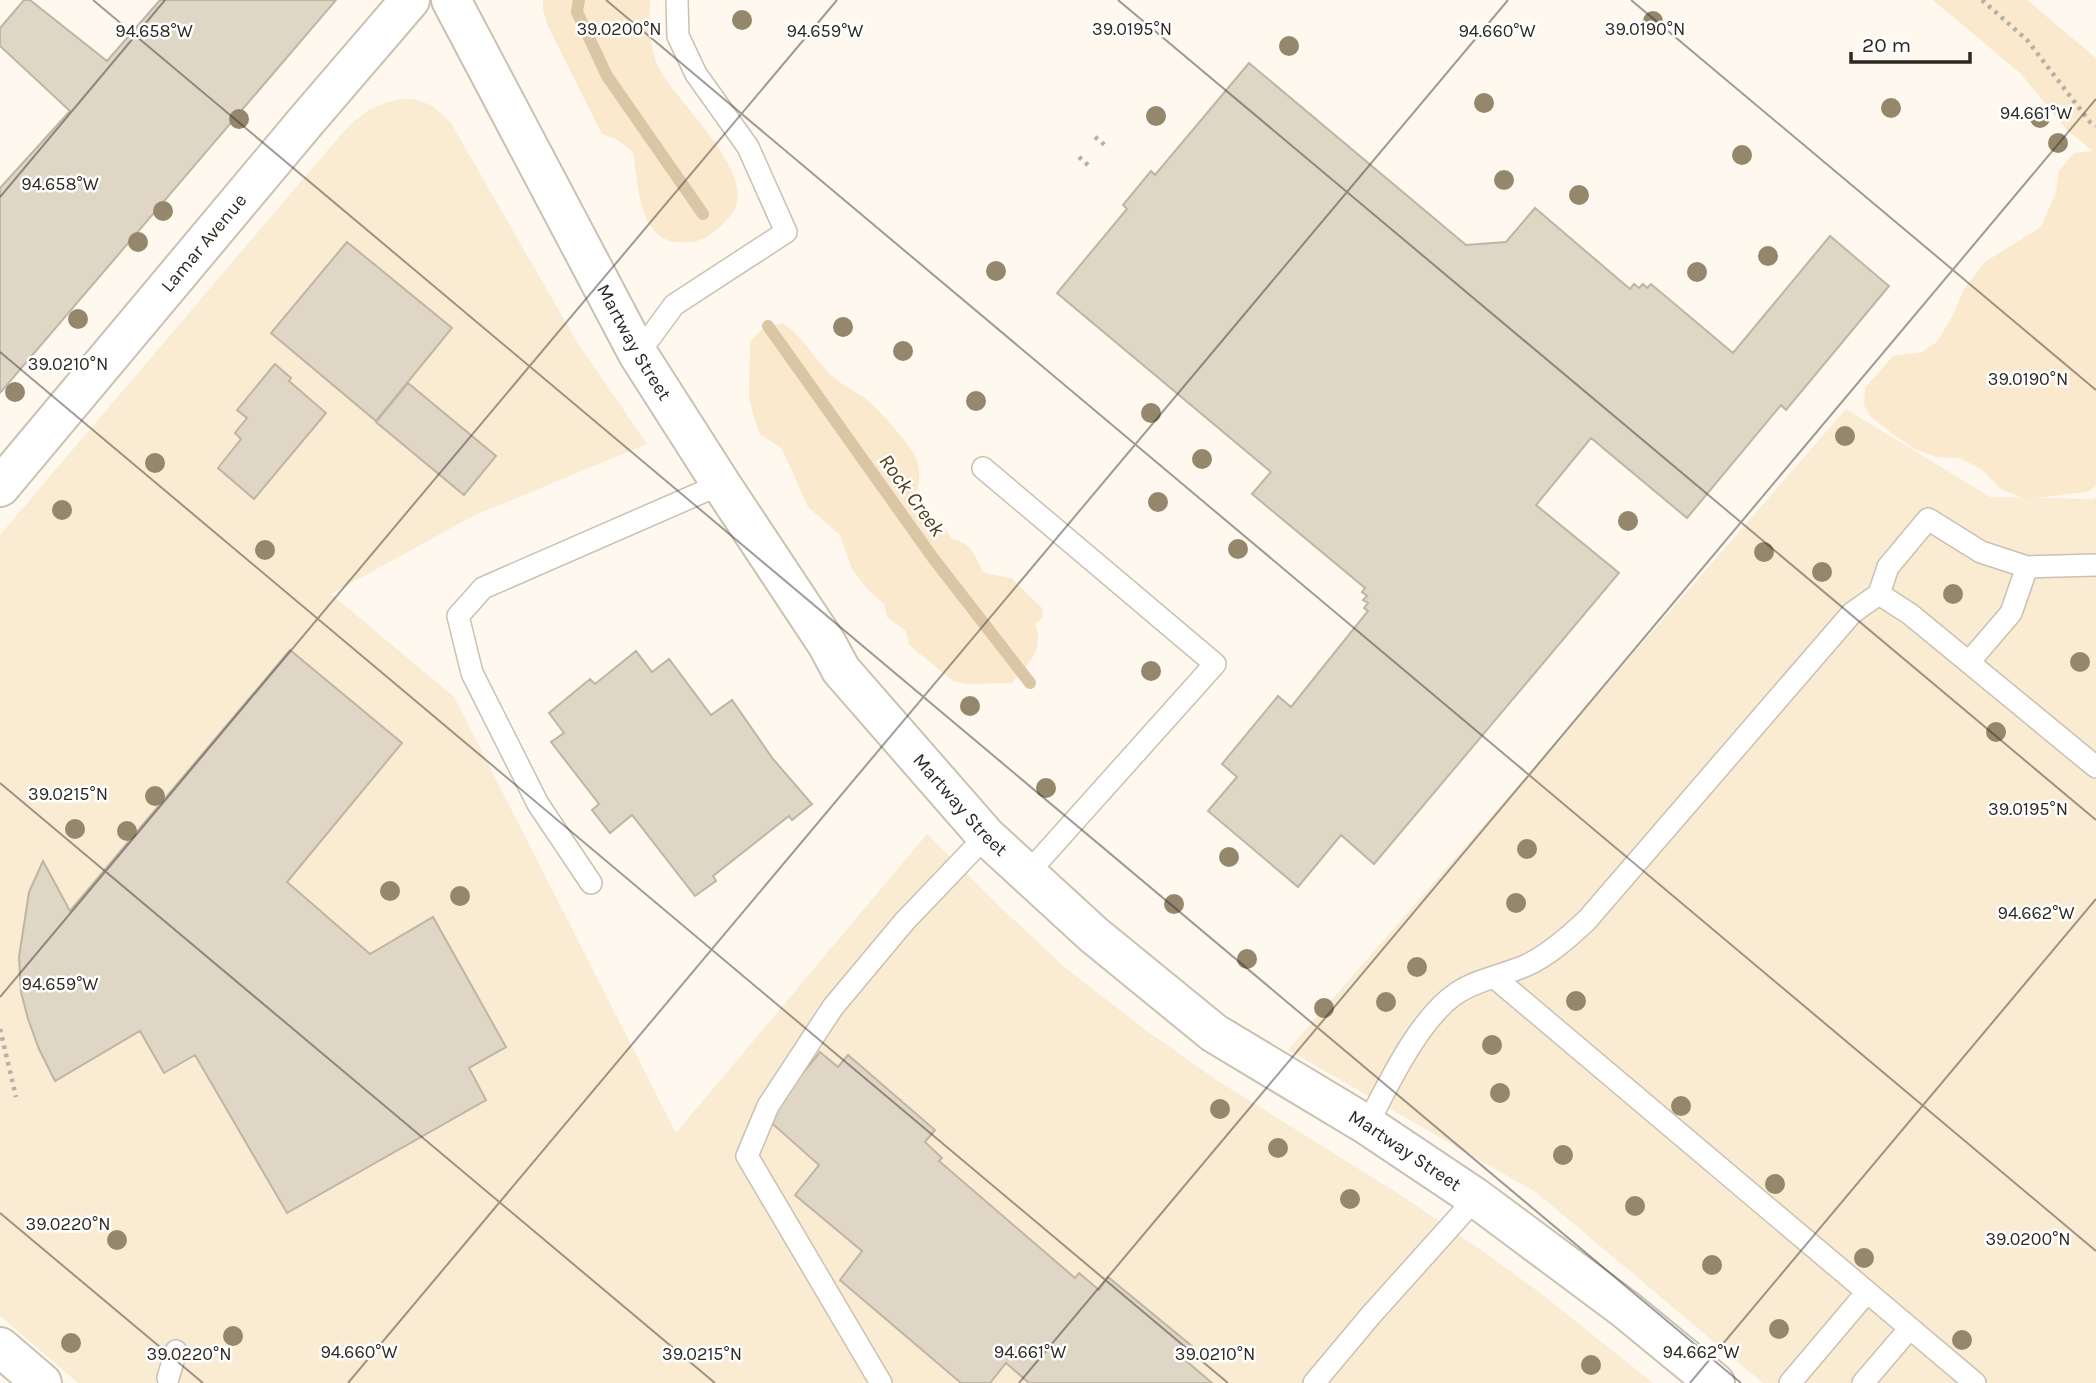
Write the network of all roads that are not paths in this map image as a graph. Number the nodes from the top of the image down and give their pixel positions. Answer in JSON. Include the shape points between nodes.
{"nodes":[{"id":1,"x":410,"y":0,"type":"edge"},
{"id":2,"x":451,"y":0,"type":"edge"},
{"id":3,"x":677,"y":0,"type":"edge"},
{"id":4,"x":639,"y":354,"type":"junction"},
{"id":5,"x":983,"y":468,"type":"dead end"},
{"id":6,"x":722,"y":485,"type":"junction"},
{"id":7,"x":0,"y":487,"type":"edge"},
{"id":8,"x":2096,"y":565,"type":"edge"},
{"id":9,"x":2027,"y":567,"type":"junction"},
{"id":10,"x":1879,"y":594,"type":"junction"},
{"id":11,"x":1969,"y":662,"type":"junction"},
{"id":12,"x":2096,"y":766,"type":"edge"},
{"id":13,"x":986,"y":836,"type":"junction"},
{"id":14,"x":1027,"y":874,"type":"junction"},
{"id":15,"x":591,"y":883,"type":"dead end"},
{"id":16,"x":1494,"y":977,"type":"junction"},
{"id":17,"x":1367,"y":1125,"type":"junction"},
{"id":18,"x":1476,"y":1198,"type":"junction"},
{"id":19,"x":1867,"y":1292,"type":"junction"},
{"id":20,"x":1910,"y":1328,"type":"junction"},
{"id":21,"x":0,"y":1347,"type":"edge"},
{"id":22,"x":176,"y":1351,"type":"dead end"},
{"id":23,"x":168,"y":1378,"type":"dead end"},
{"id":24,"x":42,"y":1383,"type":"edge"},
{"id":25,"x":881,"y":1383,"type":"edge"},
{"id":26,"x":1314,"y":1383,"type":"edge"},
{"id":27,"x":1715,"y":1383,"type":"edge"},
{"id":28,"x":1790,"y":1383,"type":"edge"},
{"id":29,"x":1863,"y":1383,"type":"edge"},
{"id":30,"x":1975,"y":1383,"type":"edge"}],
"edges":[{"from":1,"to":7,"type":"street","name":"Lamar Avenue"},
{"from":2,"to":4,"type":"street","name":"Martway Street"},
{"from":3,"to":4,"type":"lane","via":[[678,36],[696,74],[748,147],[786,232],[674,305]]},
{"from":4,"to":6,"type":"street","name":"Martway Street"},
{"from":5,"to":14,"type":"lane","via":[[1215,664]]},
{"from":6,"to":13,"type":"street","name":"Martway Street","via":[[841,670]]},
{"from":6,"to":15,"type":"lane","via":[[483,588],[458,616],[472,673],[538,804]]},
{"from":8,"to":9,"type":"lane"},
{"from":9,"to":10,"type":"lane","via":[[1981,552],[1928,519],[1888,567]]},
{"from":9,"to":11,"type":"lane","via":[[2011,613]]},
{"from":10,"to":11,"type":"lane"},
{"from":10,"to":16,"type":"lane","via":[[1852,613],[1587,920],[1529,964]]},
{"from":11,"to":12,"type":"lane"},
{"from":13,"to":14,"type":"street","name":"Martway Street"},
{"from":13,"to":25,"type":"lane","via":[[904,922],[834,1007],[768,1106],[747,1156]]},
{"from":14,"to":17,"type":"street","name":"Martway Street","via":[[1214,1032]]},
{"from":16,"to":17,"type":"lane","via":[[1458,992],[1436,1011]]},
{"from":16,"to":19,"type":"lane"},
{"from":17,"to":18,"type":"street","name":"Martway Street"},
{"from":18,"to":26,"type":"lane"},
{"from":18,"to":27,"type":"street","name":"Martway Street"},
{"from":19,"to":20,"type":"lane"},
{"from":19,"to":28,"type":"lane"},
{"from":20,"to":29,"type":"lane"},
{"from":20,"to":30,"type":"lane"},
{"from":21,"to":24,"type":"street"},
{"from":22,"to":23,"type":"lane"}]}
